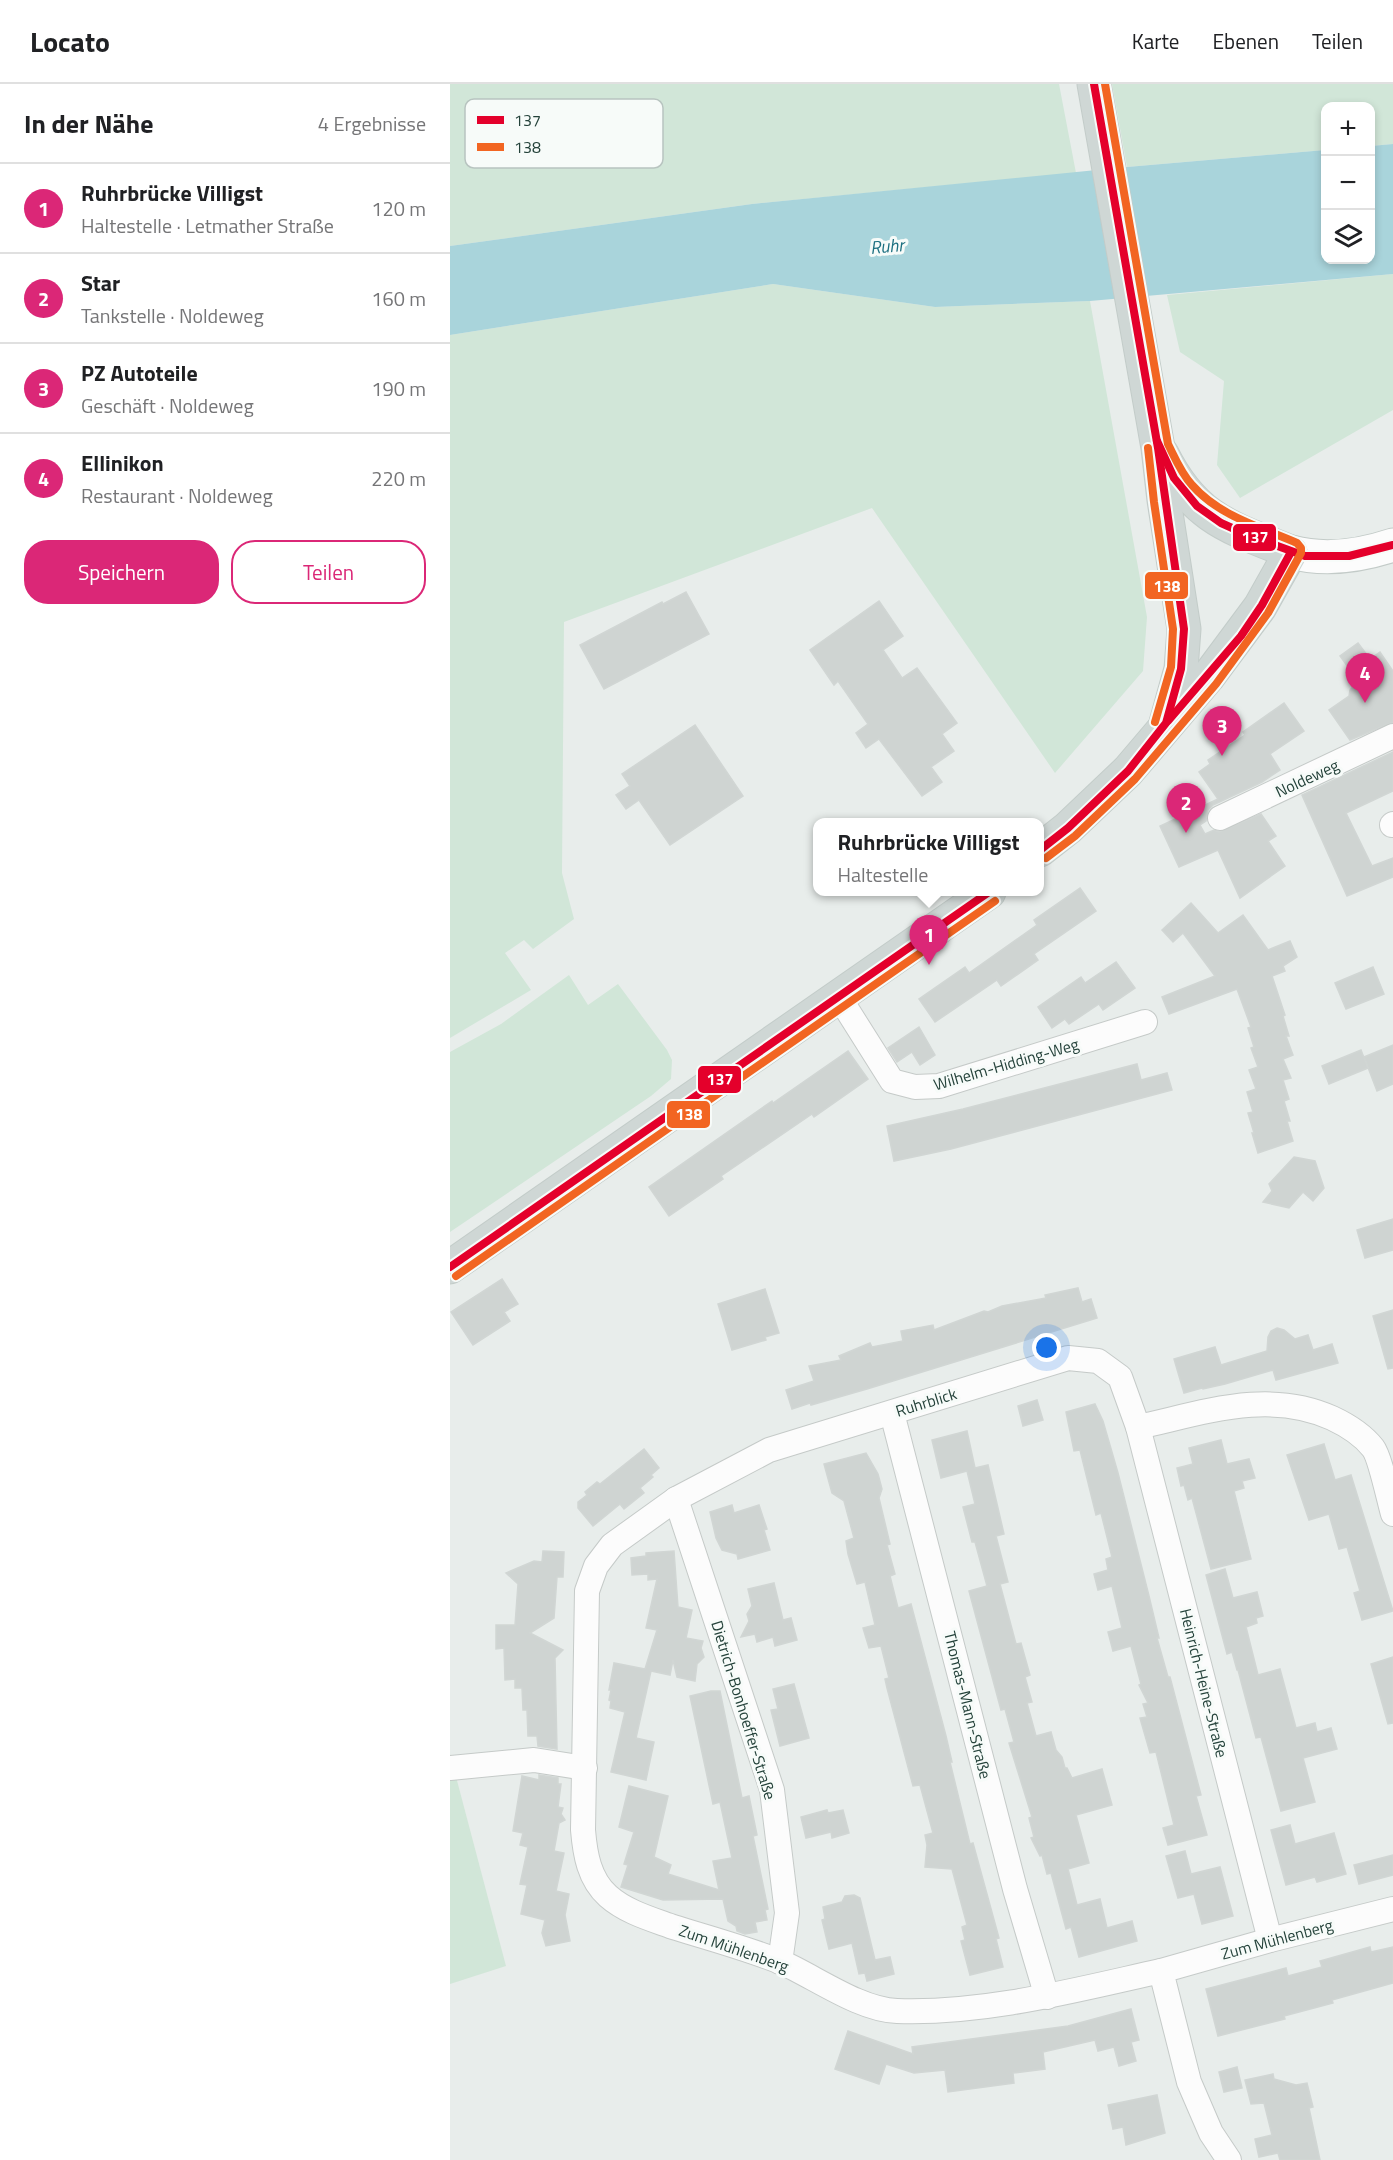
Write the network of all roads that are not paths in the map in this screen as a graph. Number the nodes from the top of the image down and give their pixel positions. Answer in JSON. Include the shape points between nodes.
{"nodes":[{"id":1,"x":1094,"y":84,"type":"edge"},
{"id":2,"x":1158,"y":447,"type":"junction"},
{"id":3,"x":1393,"y":545,"type":"edge"},
{"id":4,"x":1291,"y":552,"type":"junction"},
{"id":5,"x":1166,"y":723,"type":"junction"},
{"id":6,"x":1393,"y":736,"type":"edge"},
{"id":7,"x":1220,"y":818,"type":"dead end"},
{"id":8,"x":1044,"y":847,"type":"edge"},
{"id":9,"x":982,"y":896,"type":"edge"},
{"id":10,"x":839,"y":997,"type":"junction"},
{"id":11,"x":1145,"y":1022,"type":"dead end"},
{"id":12,"x":450,"y":1267,"type":"edge"},
{"id":13,"x":892,"y":1413,"type":"junction"},
{"id":14,"x":1138,"y":1427,"type":"junction"},
{"id":15,"x":676,"y":1500,"type":"junction"},
{"id":16,"x":1393,"y":1514,"type":"edge"},
{"id":17,"x":450,"y":1768,"type":"edge"},
{"id":18,"x":585,"y":1768,"type":"junction"},
{"id":19,"x":1393,"y":1910,"type":"edge"},
{"id":20,"x":1270,"y":1940,"type":"junction"},
{"id":21,"x":780,"y":1962,"type":"junction"},
{"id":22,"x":1161,"y":1971,"type":"junction"},
{"id":23,"x":1047,"y":1997,"type":"junction"},
{"id":24,"x":1228,"y":2160,"type":"edge"}],
"edges":[{"from":1,"to":2,"type":"main road"},
{"from":2,"to":4,"type":"main road","via":[[1174,478],[1197,506],[1221,523]]},
{"from":2,"to":5,"type":"main road","via":[[1184,629],[1181,669]]},
{"from":3,"to":4,"type":"main road","via":[[1349,556],[1305,556]]},
{"from":4,"to":5,"type":"main road","via":[[1236,642]]},
{"from":5,"to":8,"type":"main road","via":[[1128,771]]},
{"from":6,"to":7,"type":"street","name":"Noldeweg"},
{"from":9,"to":10,"type":"main road"},
{"from":10,"to":11,"type":"street","name":"Wilhelm-Hidding-Weg","via":[[892,1082],[915,1087],[939,1086]]},
{"from":10,"to":12,"type":"main road"},
{"from":13,"to":14,"type":"street","name":"Ruhrblick","via":[[1068,1358],[1098,1361],[1120,1377]]},
{"from":13,"to":15,"type":"street","name":"Ruhrblick","via":[[769,1450]]},
{"from":13,"to":23,"type":"street","name":"Thomas-Mann-Straße","via":[[1015,1889]]},
{"from":14,"to":16,"type":"street","via":[[1240,1405],[1283,1403],[1317,1411],[1351,1427],[1374,1449]]},
{"from":14,"to":20,"type":"street","name":"Heinrich-Heine-Straße"},
{"from":15,"to":18,"type":"street","name":"Ruhrblick","via":[[612,1545],[596,1566],[587,1591]]},
{"from":15,"to":21,"type":"street","name":"Dietrich-Bonhoeffer-Straße","via":[[772,1791],[787,1913]]},
{"from":17,"to":18,"type":"street","via":[[534,1760]]},
{"from":18,"to":21,"type":"street","name":"Zum Mühlenberg","via":[[585,1855],[593,1877],[608,1896],[638,1915]]},
{"from":19,"to":20,"type":"street","name":"Zum Mühlenberg"},
{"from":20,"to":22,"type":"street","name":"Zum Mühlenberg"},
{"from":21,"to":23,"type":"street","name":"Zum Mühlenberg","via":[[858,2001],[895,2012],[960,2009]]},
{"from":22,"to":23,"type":"street","name":"Zum Mühlenberg"},
{"from":22,"to":24,"type":"street","via":[[1189,2082],[1210,2133]]}]}
